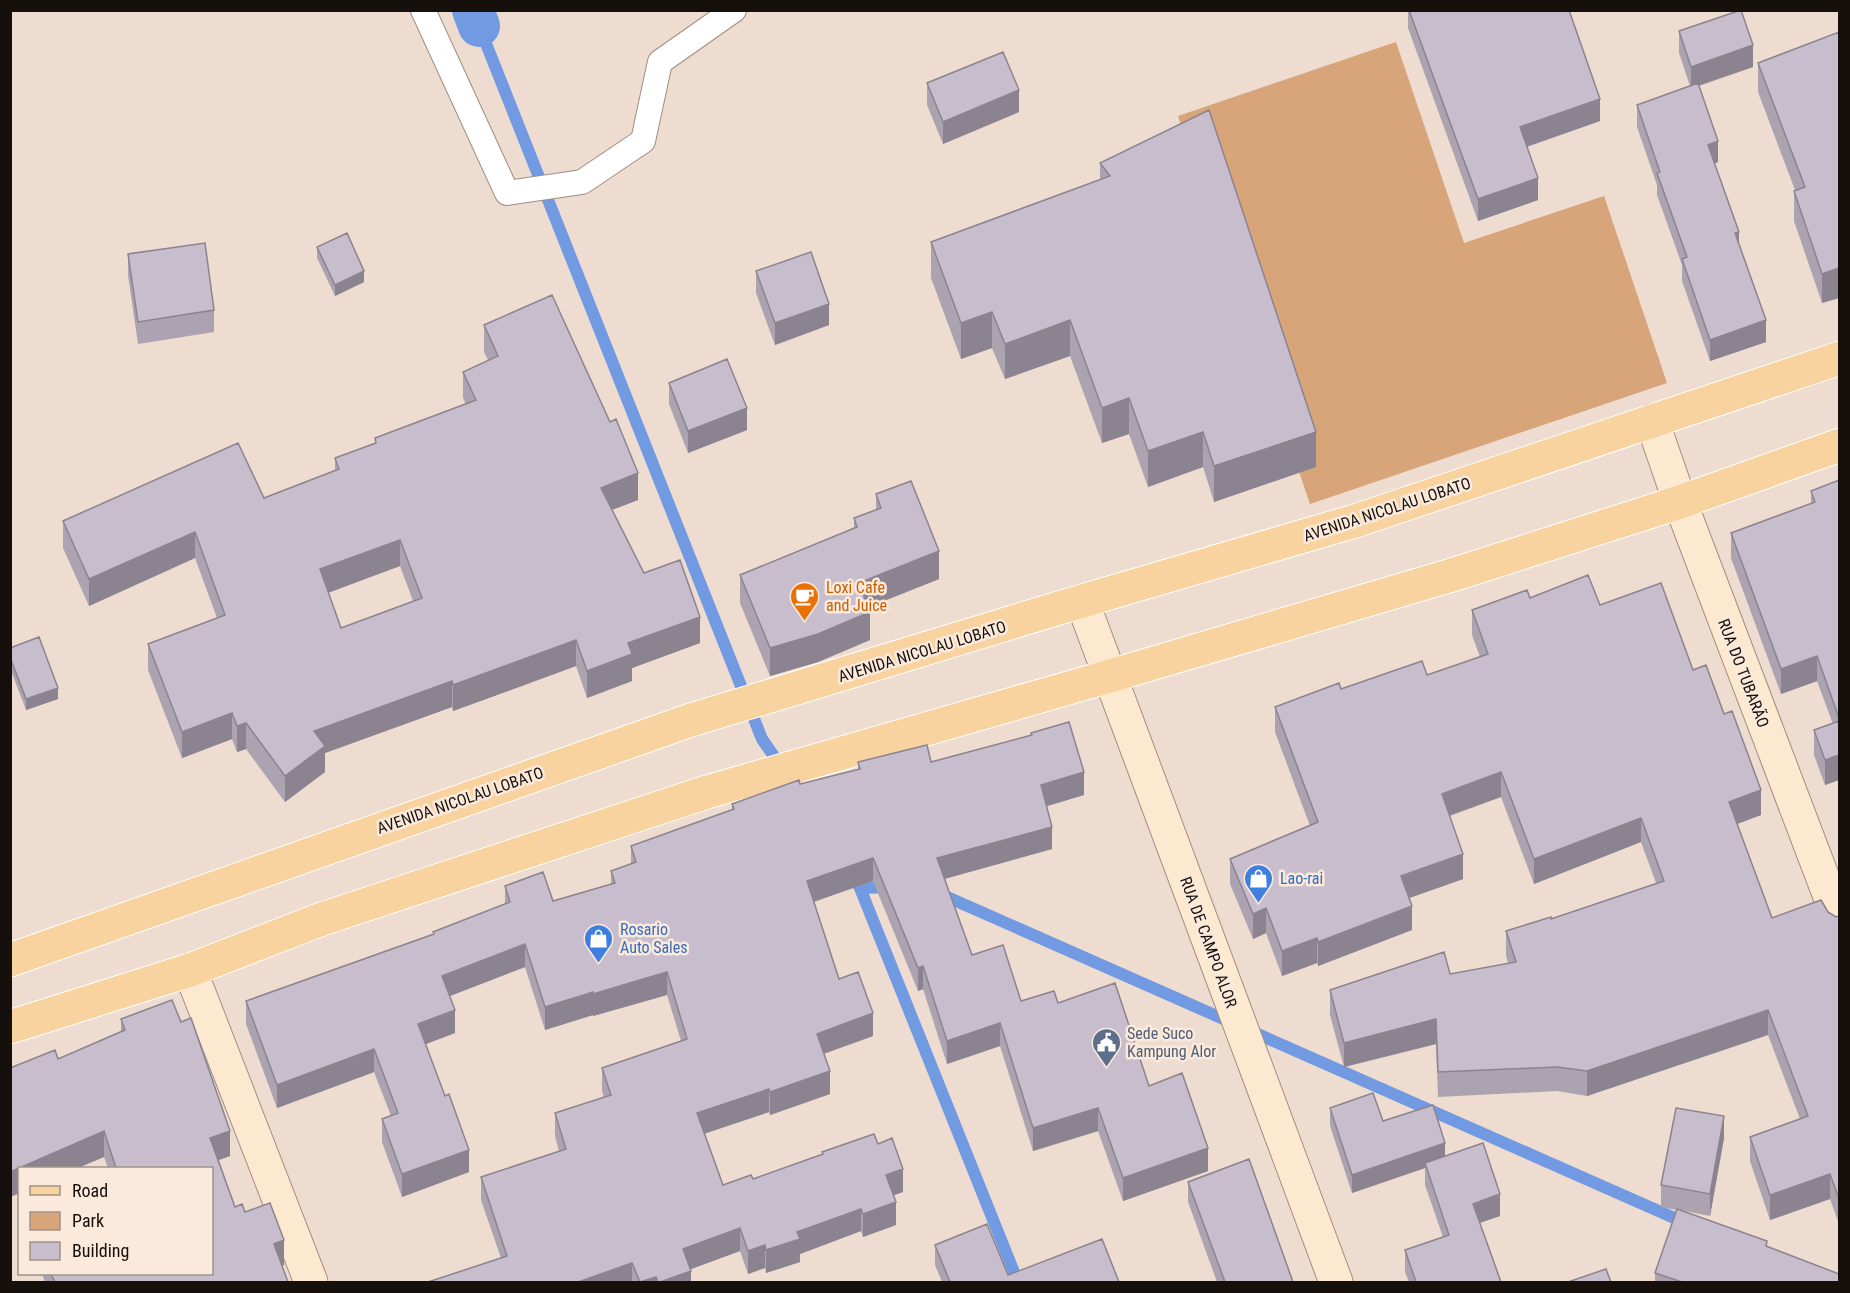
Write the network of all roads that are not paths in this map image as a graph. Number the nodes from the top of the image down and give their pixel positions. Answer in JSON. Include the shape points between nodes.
{"nodes":[{"id":1,"x":423,"y":10,"type":"edge"},
{"id":2,"x":734,"y":10,"type":"edge"},
{"id":3,"x":1839,"y":358,"type":"edge"},
{"id":4,"x":1652,"y":421,"type":"junction"},
{"id":5,"x":1839,"y":445,"type":"edge"},
{"id":6,"x":1680,"y":502,"type":"junction"},
{"id":7,"x":1082,"y":601,"type":"junction"},
{"id":8,"x":1110,"y":676,"type":"junction"},
{"id":9,"x":1839,"y":923,"type":"edge"},
{"id":10,"x":10,"y":960,"type":"edge"},
{"id":11,"x":190,"y":970,"type":"junction"},
{"id":12,"x":10,"y":1027,"type":"edge"},
{"id":13,"x":311,"y":1282,"type":"edge"},
{"id":14,"x":1336,"y":1282,"type":"edge"}],
"edges":[{"from":1,"to":2,"type":"lane","via":[[507,193],[582,182],[643,141],[660,62]]},
{"from":3,"to":4,"type":"main road","name":"AVENIDA NICOLAU LOBATO"},
{"from":4,"to":6,"type":"street","name":"RUA DO TUBARÃO"},
{"from":4,"to":7,"type":"main road","name":"AVENIDA NICOLAU LOBATO","via":[[1355,521]]},
{"from":5,"to":6,"type":"main road"},
{"from":6,"to":8,"type":"main road","via":[[1452,575]]},
{"from":6,"to":9,"type":"street","name":"RUA DO TUBARÃO"},
{"from":7,"to":8,"type":"street","name":"RUA DE CAMPO ALOR"},
{"from":7,"to":10,"type":"main road","name":"AVENIDA NICOLAU LOBATO","via":[[691,720]]},
{"from":8,"to":11,"type":"main road","via":[[707,792],[321,919]]},
{"from":8,"to":14,"type":"street","name":"RUA DE CAMPO ALOR"},
{"from":11,"to":12,"type":"main road"},
{"from":11,"to":13,"type":"street"}]}
